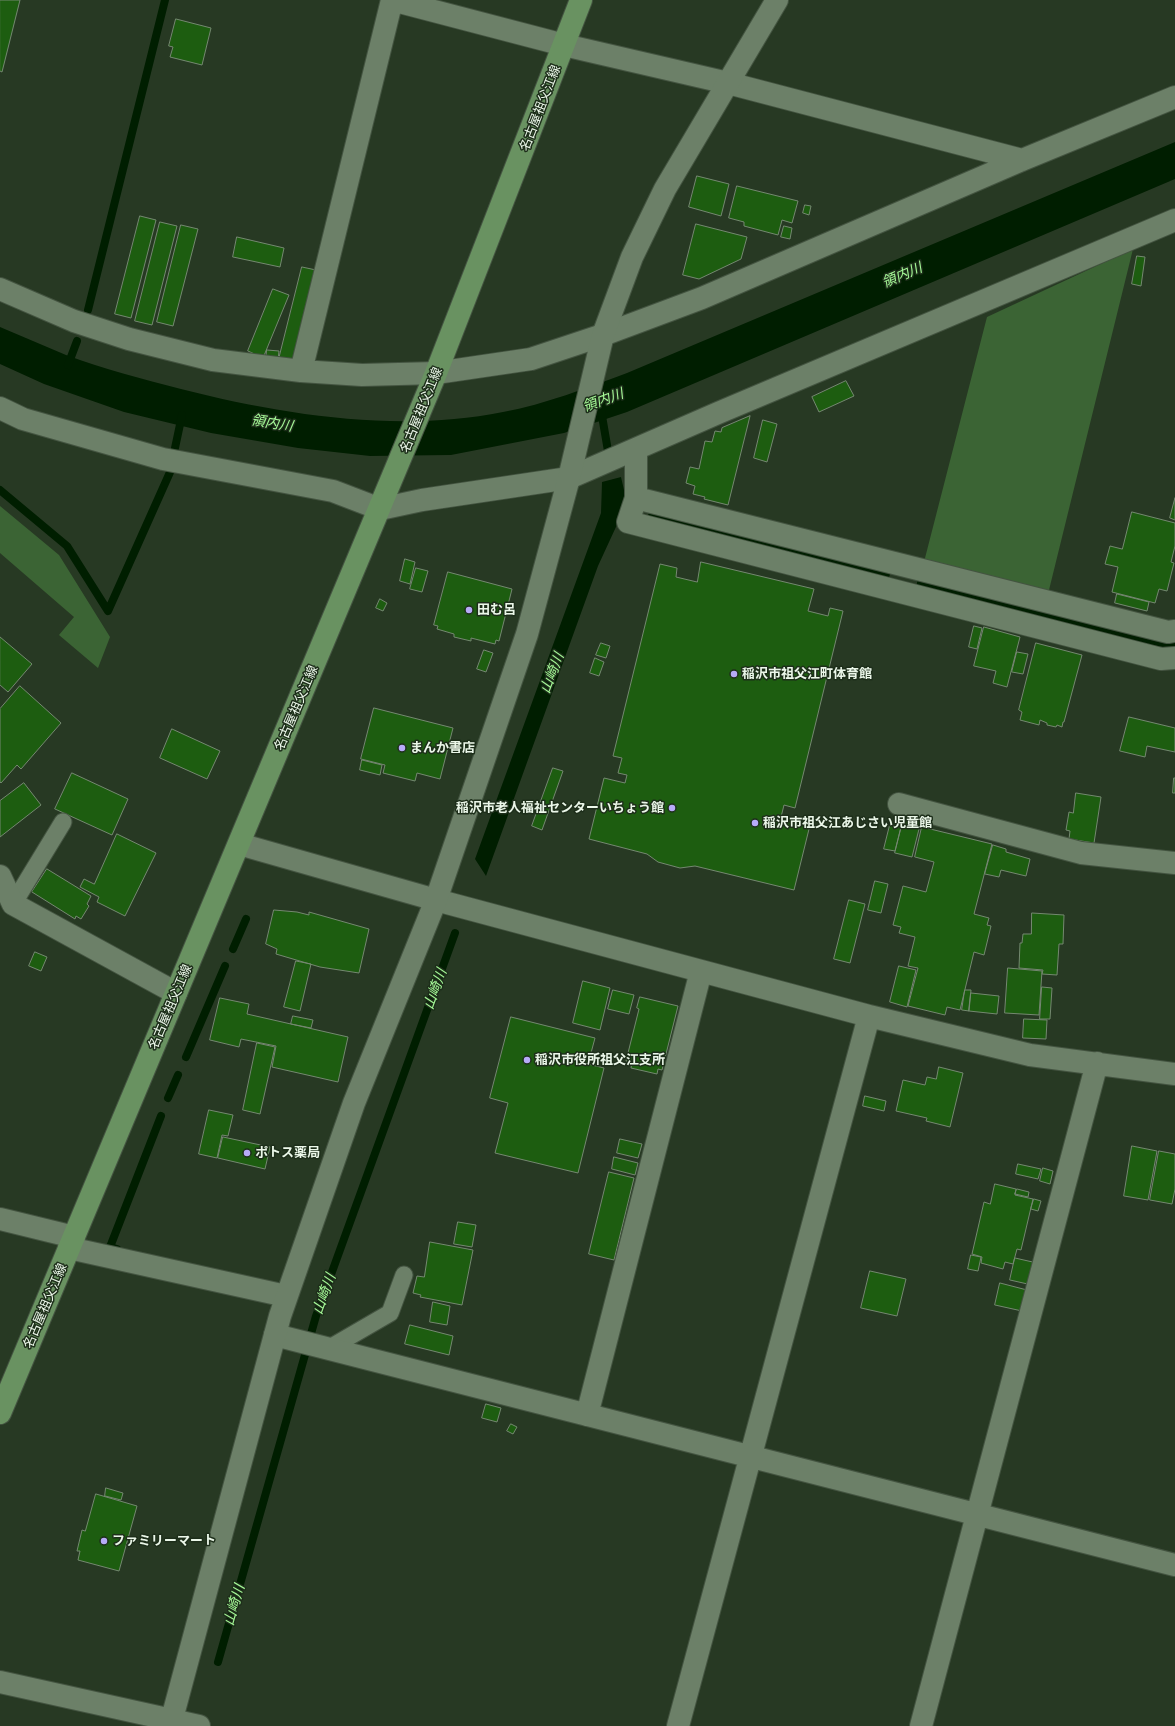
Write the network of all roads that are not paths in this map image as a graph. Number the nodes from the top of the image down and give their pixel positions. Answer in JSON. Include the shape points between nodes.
{"nodes":[{"id":1,"x":392,"y":0,"type":"edge"},
{"id":2,"x":581,"y":0,"type":"edge"},
{"id":3,"x":777,"y":0,"type":"edge"},
{"id":4,"x":564,"y":45,"type":"junction"},
{"id":5,"x":728,"y":83,"type":"junction"},
{"id":6,"x":1175,"y":97,"type":"edge"},
{"id":7,"x":1022,"y":160,"type":"junction"},
{"id":8,"x":1175,"y":220,"type":"edge"},
{"id":9,"x":0,"y":289,"type":"edge"},
{"id":10,"x":601,"y":342,"type":"junction"},
{"id":11,"x":302,"y":371,"type":"junction"},
{"id":12,"x":434,"y":378,"type":"junction"},
{"id":13,"x":0,"y":408,"type":"edge"},
{"id":14,"x":636,"y":449,"type":"junction"},
{"id":15,"x":571,"y":470,"type":"junction"},
{"id":16,"x":636,"y":498,"type":"junction"},
{"id":17,"x":380,"y":509,"type":"junction"},
{"id":18,"x":1175,"y":631,"type":"edge"},
{"id":19,"x":1175,"y":658,"type":"edge"},
{"id":20,"x":900,"y":804,"type":"dead end"},
{"id":21,"x":63,"y":822,"type":"dead end"},
{"id":22,"x":239,"y":844,"type":"junction"},
{"id":23,"x":1175,"y":863,"type":"edge"},
{"id":24,"x":0,"y":876,"type":"edge"},
{"id":25,"x":436,"y":900,"type":"junction"},
{"id":26,"x":13,"y":904,"type":"junction"},
{"id":27,"x":701,"y":971,"type":"junction"},
{"id":28,"x":176,"y":994,"type":"junction"},
{"id":29,"x":869,"y":1016,"type":"junction"},
{"id":30,"x":1097,"y":1063,"type":"junction"},
{"id":31,"x":1175,"y":1074,"type":"edge"},
{"id":32,"x":0,"y":1219,"type":"edge"},
{"id":33,"x":72,"y":1242,"type":"junction"},
{"id":34,"x":404,"y":1275,"type":"dead end"},
{"id":35,"x":286,"y":1296,"type":"junction"},
{"id":36,"x":284,"y":1337,"type":"junction"},
{"id":37,"x":322,"y":1347,"type":"junction"},
{"id":38,"x":0,"y":1413,"type":"edge"},
{"id":39,"x":587,"y":1415,"type":"junction"},
{"id":40,"x":751,"y":1457,"type":"junction"},
{"id":41,"x":977,"y":1514,"type":"junction"},
{"id":42,"x":1175,"y":1565,"type":"edge"},
{"id":43,"x":0,"y":1682,"type":"edge"},
{"id":44,"x":171,"y":1723,"type":"edge"},
{"id":45,"x":199,"y":1726,"type":"edge"},
{"id":46,"x":678,"y":1726,"type":"edge"},
{"id":47,"x":921,"y":1726,"type":"edge"}],
"edges":[{"from":1,"to":4,"type":"street"},
{"from":1,"to":11,"type":"street"},
{"from":2,"to":4,"type":"main road","name":"名古屋祖父江線"},
{"from":3,"to":5,"type":"street"},
{"from":4,"to":5,"type":"street"},
{"from":4,"to":12,"type":"main road","name":"名古屋祖父江線"},
{"from":5,"to":7,"type":"street"},
{"from":5,"to":10,"type":"street","via":[[665,189],[632,257]]},
{"from":6,"to":7,"type":"street"},
{"from":7,"to":10,"type":"street"},
{"from":8,"to":14,"type":"street"},
{"from":9,"to":11,"type":"street","via":[[74,321],[129,339],[212,360]]},
{"from":10,"to":12,"type":"street"},
{"from":10,"to":15,"type":"street"},
{"from":11,"to":12,"type":"street"},
{"from":12,"to":17,"type":"main road","name":"名古屋祖父江線"},
{"from":13,"to":17,"type":"street","via":[[23,420],[163,459],[333,491]]},
{"from":14,"to":15,"type":"street"},
{"from":14,"to":16,"type":"street"},
{"from":15,"to":17,"type":"street"},
{"from":15,"to":25,"type":"street","via":[[527,634]]},
{"from":16,"to":18,"type":"street","via":[[1168,632]]},
{"from":16,"to":19,"type":"street","via":[[628,522],[1161,659]]},
{"from":17,"to":22,"type":"main road","name":"名古屋祖父江線"},
{"from":20,"to":23,"type":"street","via":[[1081,853]]},
{"from":21,"to":26,"type":"lane"},
{"from":22,"to":25,"type":"street"},
{"from":22,"to":28,"type":"main road","name":"名古屋祖父江線"},
{"from":24,"to":26,"type":"street"},
{"from":25,"to":27,"type":"street"},
{"from":25,"to":35,"type":"street","via":[[354,1103]]},
{"from":26,"to":28,"type":"street"},
{"from":27,"to":29,"type":"street"},
{"from":27,"to":39,"type":"street"},
{"from":28,"to":33,"type":"main road","name":"名古屋祖父江線"},
{"from":29,"to":30,"type":"street","via":[[1030,1056]]},
{"from":29,"to":40,"type":"street"},
{"from":30,"to":31,"type":"street"},
{"from":30,"to":41,"type":"street"},
{"from":32,"to":33,"type":"street"},
{"from":33,"to":35,"type":"street"},
{"from":33,"to":38,"type":"main road","name":"名古屋祖父江線"},
{"from":34,"to":37,"type":"lane","via":[[390,1312]]},
{"from":35,"to":36,"type":"street"},
{"from":36,"to":37,"type":"street"},
{"from":36,"to":44,"type":"street"},
{"from":37,"to":39,"type":"street"},
{"from":39,"to":40,"type":"street"},
{"from":40,"to":41,"type":"street"},
{"from":40,"to":46,"type":"street"},
{"from":41,"to":42,"type":"street"},
{"from":41,"to":47,"type":"street"},
{"from":43,"to":44,"type":"street"},
{"from":44,"to":45,"type":"street"}]}
